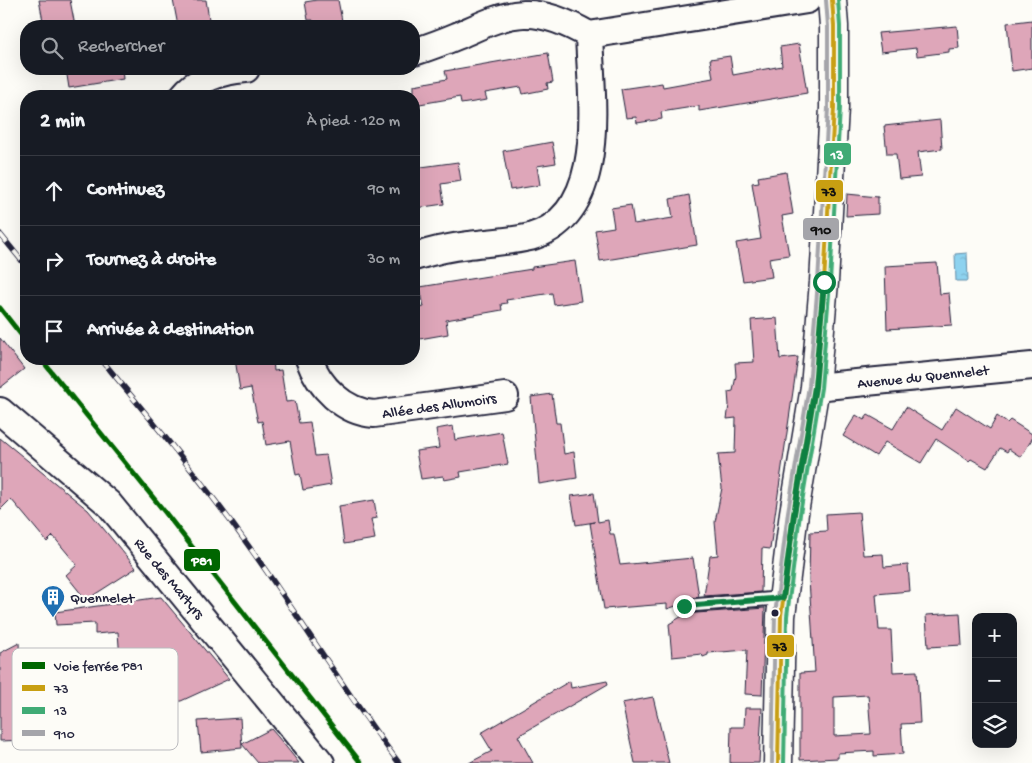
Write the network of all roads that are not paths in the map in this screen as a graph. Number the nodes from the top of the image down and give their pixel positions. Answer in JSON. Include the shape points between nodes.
{"nodes":[{"id":1,"x":807,"y":0,"type":"edge"},
{"id":2,"x":832,"y":0,"type":"edge"},
{"id":3,"x":589,"y":35,"type":"junction"},
{"id":4,"x":420,"y":50,"type":"edge"},
{"id":5,"x":216,"y":75,"type":"edge"},
{"id":6,"x":189,"y":90,"type":"edge"},
{"id":7,"x":420,"y":255,"type":"edge"},
{"id":8,"x":312,"y":365,"type":"edge"},
{"id":9,"x":1032,"y":366,"type":"edge"},
{"id":10,"x":815,"y":387,"type":"junction"},
{"id":11,"x":505,"y":396,"type":"dead end"},
{"id":12,"x":0,"y":411,"type":"edge"},
{"id":13,"x":783,"y":598,"type":"junction"},
{"id":14,"x":684,"y":606,"type":"dead end"},
{"id":15,"x":321,"y":763,"type":"edge"},
{"id":16,"x":778,"y":763,"type":"edge"}],
"edges":[{"from":1,"to":3,"type":"street"},
{"from":2,"to":10,"type":"street","via":[[833,118]]},
{"from":3,"to":4,"type":"street","via":[[559,20],[523,14],[492,20]]},
{"from":3,"to":7,"type":"street","via":[[591,144],[586,179],[569,209],[546,230],[532,236]]},
{"from":5,"to":6,"type":"street","via":[[205,78]]},
{"from":8,"to":11,"type":"street","name":"Allée des Allumoirs","via":[[328,390],[353,410],[364,414]]},
{"from":9,"to":10,"type":"street","name":"Avenue du Quennelet"},
{"from":10,"to":13,"type":"street"},
{"from":12,"to":15,"type":"street","name":"Rue des Martyrs","via":[[109,504]]},
{"from":13,"to":14,"type":"lane"},
{"from":13,"to":16,"type":"street"}]}
